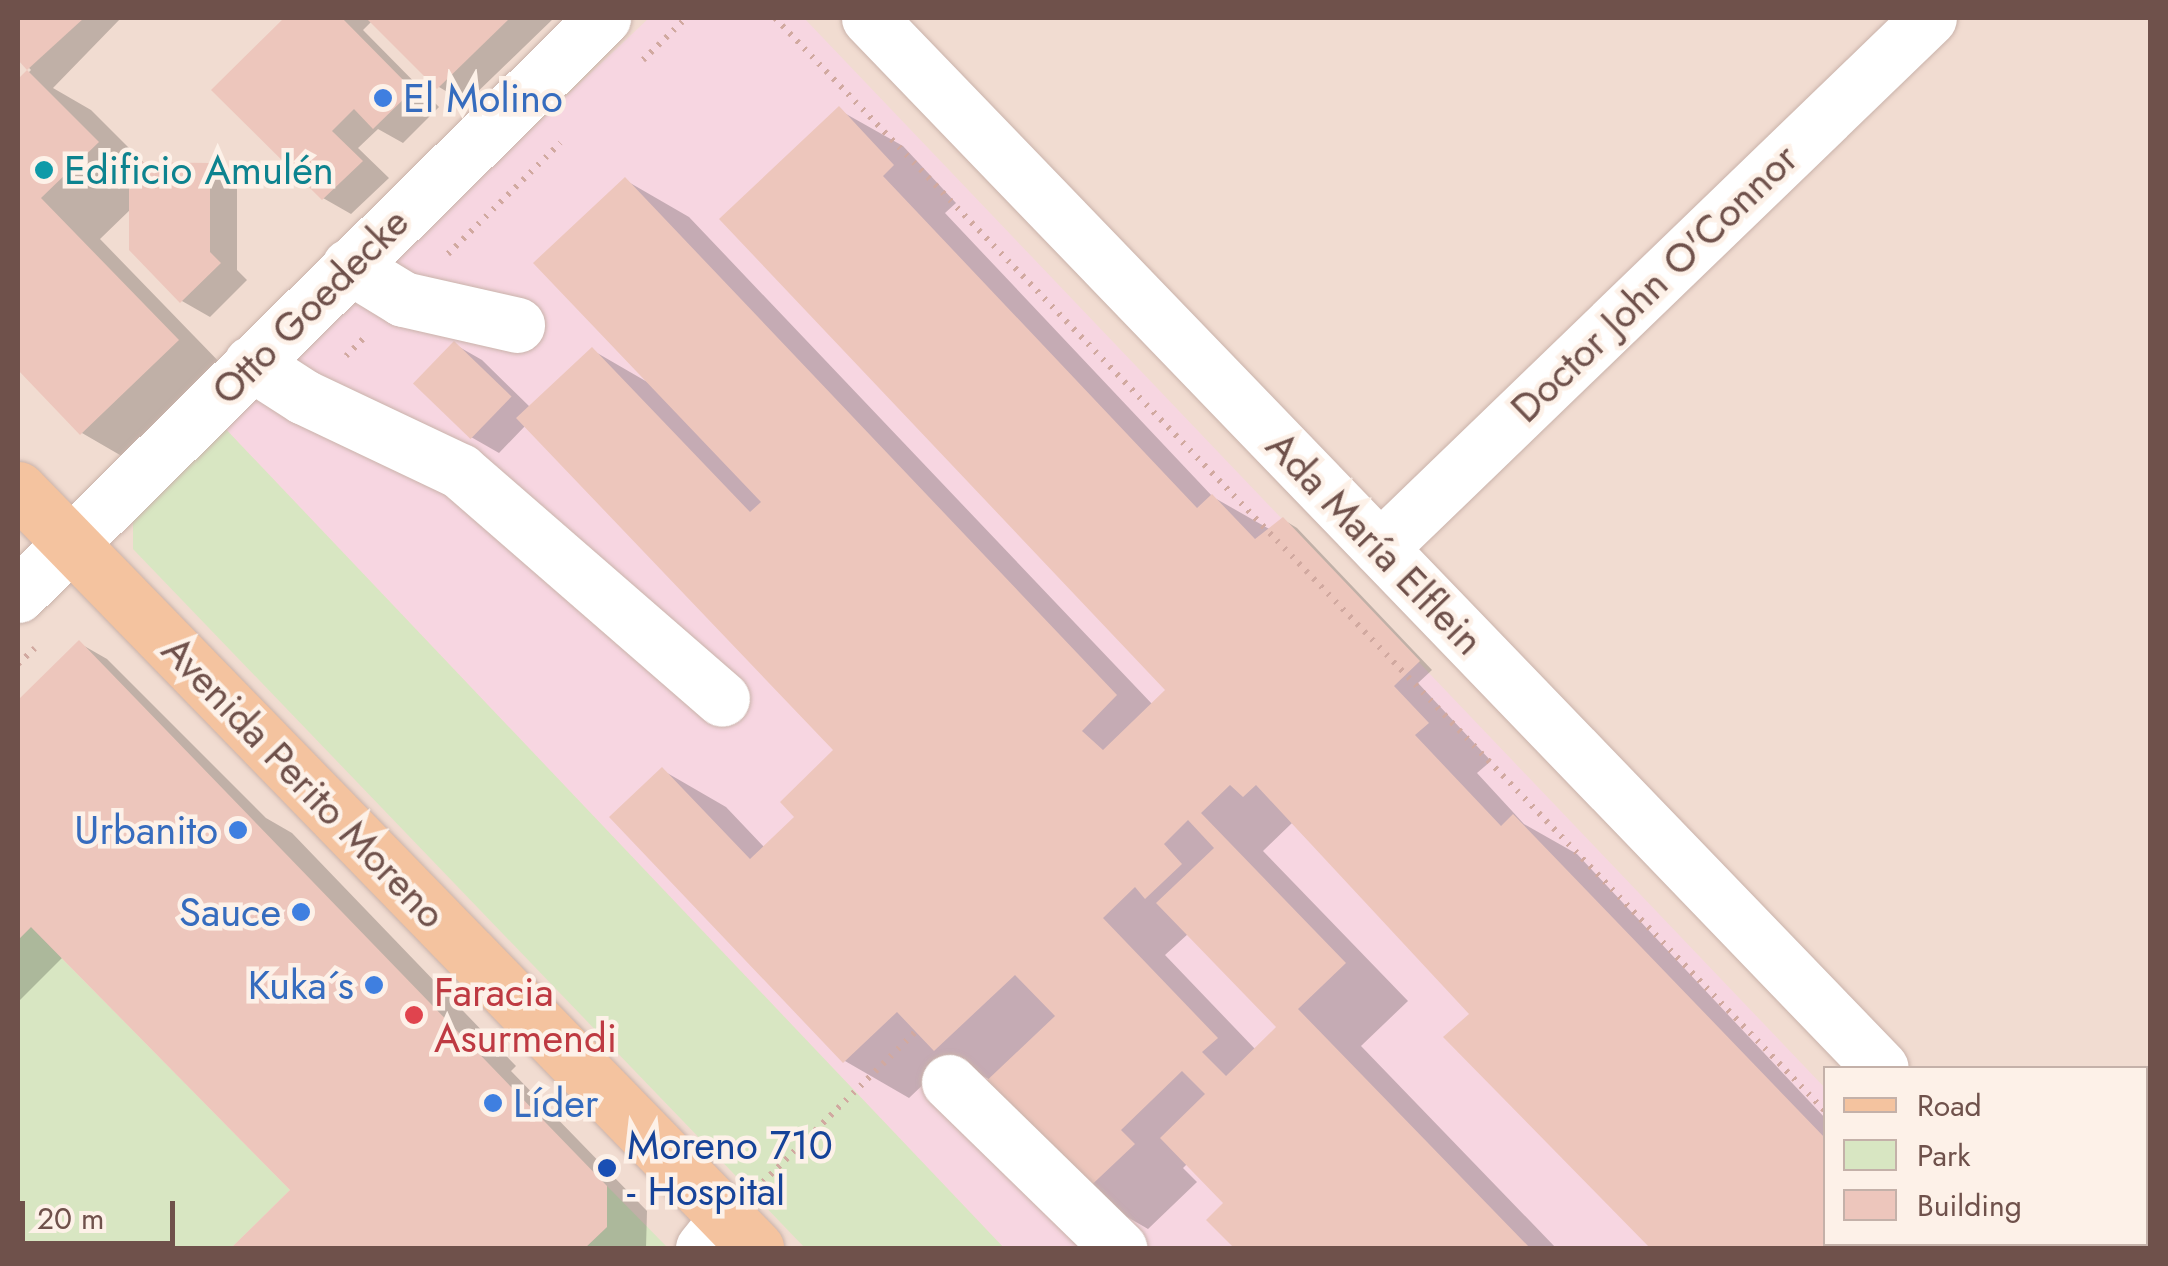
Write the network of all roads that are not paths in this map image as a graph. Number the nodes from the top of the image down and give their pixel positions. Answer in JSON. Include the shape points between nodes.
{"nodes":[{"id":1,"x":603,"y":18,"type":"edge"},
{"id":2,"x":869,"y":18,"type":"edge"},
{"id":3,"x":1929,"y":18,"type":"edge"},
{"id":4,"x":349,"y":266,"type":"junction"},
{"id":5,"x":517,"y":325,"type":"dead end"},
{"id":6,"x":251,"y":363,"type":"junction"},
{"id":7,"x":18,"y":489,"type":"edge"},
{"id":8,"x":70,"y":544,"type":"junction"},
{"id":9,"x":1380,"y":548,"type":"junction"},
{"id":10,"x":18,"y":595,"type":"edge"},
{"id":11,"x":722,"y":699,"type":"dead end"},
{"id":12,"x":1878,"y":1066,"type":"edge"},
{"id":13,"x":949,"y":1082,"type":"dead end"},
{"id":14,"x":729,"y":1238,"type":"edge"},
{"id":15,"x":1120,"y":1248,"type":"edge"}],
"edges":[{"from":1,"to":4,"type":"street","name":"Otto Goedecke"},
{"from":2,"to":9,"type":"street","name":"Ada María Elflein"},
{"from":3,"to":9,"type":"street","name":"Doctor John O'Connor"},
{"from":4,"to":5,"type":"street","via":[[403,299]]},
{"from":4,"to":6,"type":"street","name":"Otto Goedecke"},
{"from":6,"to":8,"type":"street","name":"Otto Goedecke"},
{"from":6,"to":11,"type":"street","via":[[304,397],[460,471]]},
{"from":7,"to":8,"type":"main road","name":"Avenida Perito Moreno"},
{"from":8,"to":10,"type":"street","name":"Otto Goedecke"},
{"from":8,"to":14,"type":"main road","name":"Avenida Perito Moreno"},
{"from":9,"to":12,"type":"street","name":"Ada María Elflein"},
{"from":13,"to":15,"type":"street"}]}
